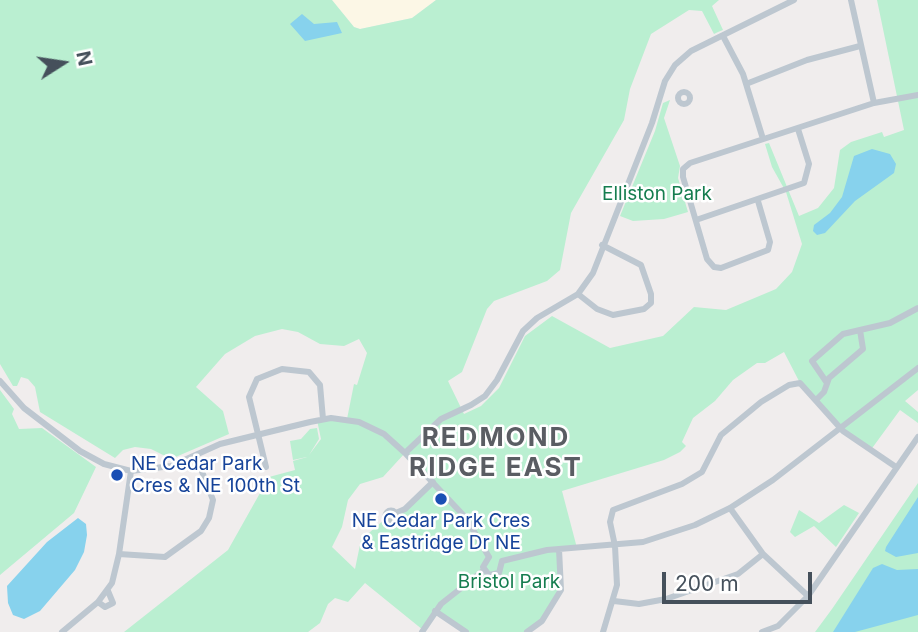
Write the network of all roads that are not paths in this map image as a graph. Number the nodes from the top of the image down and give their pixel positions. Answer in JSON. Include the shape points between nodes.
{"nodes":[{"id":1,"x":794,"y":0,"type":"edge"},
{"id":2,"x":851,"y":0,"type":"edge"},
{"id":3,"x":723,"y":36,"type":"junction"},
{"id":4,"x":860,"y":46,"type":"junction"},
{"id":5,"x":746,"y":84,"type":"junction"},
{"id":6,"x":662,"y":90,"type":"junction"},
{"id":7,"x":918,"y":94,"type":"edge"},
{"id":8,"x":678,"y":96,"type":"dead end"},
{"id":9,"x":874,"y":103,"type":"junction"},
{"id":10,"x":798,"y":129,"type":"junction"},
{"id":11,"x":763,"y":139,"type":"junction"},
{"id":12,"x":758,"y":201,"type":"junction"},
{"id":13,"x":696,"y":220,"type":"junction"},
{"id":14,"x":602,"y":245,"type":"junction"},
{"id":15,"x":579,"y":294,"type":"junction"},
{"id":16,"x":918,"y":308,"type":"edge"},
{"id":17,"x":860,"y":330,"type":"junction"},
{"id":18,"x":918,"y":368,"type":"edge"},
{"id":19,"x":0,"y":382,"type":"edge"},
{"id":20,"x":827,"y":383,"type":"junction"},
{"id":21,"x":816,"y":400,"type":"junction"},
{"id":22,"x":323,"y":419,"type":"junction"},
{"id":23,"x":839,"y":427,"type":"junction"},
{"id":24,"x":257,"y":433,"type":"junction"},
{"id":25,"x":918,"y":437,"type":"edge"},
{"id":26,"x":405,"y":453,"type":"junction"},
{"id":27,"x":196,"y":456,"type":"junction"},
{"id":28,"x":266,"y":467,"type":"dead end"},
{"id":29,"x":896,"y":467,"type":"junction"},
{"id":30,"x":131,"y":471,"type":"junction"},
{"id":31,"x":433,"y":482,"type":"junction"},
{"id":32,"x":730,"y":508,"type":"junction"},
{"id":33,"x":396,"y":513,"type":"dead end"},
{"id":34,"x":615,"y":546,"type":"junction"},
{"id":35,"x":559,"y":549,"type":"junction"},
{"id":36,"x":119,"y":554,"type":"junction"},
{"id":37,"x":763,"y":554,"type":"junction"},
{"id":38,"x":489,"y":557,"type":"junction"},
{"id":39,"x":502,"y":561,"type":"junction"},
{"id":40,"x":484,"y":570,"type":"junction"},
{"id":41,"x":108,"y":591,"type":"junction"},
{"id":42,"x":808,"y":596,"type":"junction"},
{"id":43,"x":614,"y":601,"type":"junction"},
{"id":44,"x":98,"y":602,"type":"junction"},
{"id":45,"x":435,"y":611,"type":"junction"},
{"id":46,"x":62,"y":632,"type":"edge"},
{"id":47,"x":422,"y":632,"type":"edge"},
{"id":48,"x":466,"y":632,"type":"edge"},
{"id":49,"x":527,"y":632,"type":"edge"},
{"id":50,"x":603,"y":632,"type":"edge"},
{"id":51,"x":762,"y":632,"type":"edge"}],
"edges":[{"from":1,"to":3,"type":"street"},
{"from":2,"to":4,"type":"street"},
{"from":3,"to":5,"type":"street"},
{"from":3,"to":6,"type":"street","via":[[682,58]]},
{"from":4,"to":5,"type":"street"},
{"from":4,"to":9,"type":"street"},
{"from":5,"to":11,"type":"street"},
{"from":6,"to":8,"type":"street"},
{"from":6,"to":14,"type":"street"},
{"from":7,"to":9,"type":"street"},
{"from":9,"to":10,"type":"street"},
{"from":10,"to":11,"type":"street"},
{"from":10,"to":12,"type":"street","via":[[809,173],[801,186]]},
{"from":11,"to":13,"type":"street","via":[[690,163],[682,175]]},
{"from":12,"to":13,"type":"street"},
{"from":12,"to":13,"type":"street","via":[[769,248],[764,254],[721,268],[708,261]]},
{"from":14,"to":15,"type":"street","via":[[593,273]]},
{"from":14,"to":15,"type":"street","via":[[640,265],[651,303],[644,309],[613,314],[597,309]]},
{"from":15,"to":26,"type":"street","via":[[523,331],[485,396],[441,419]]},
{"from":16,"to":17,"type":"street","via":[[890,323]]},
{"from":17,"to":20,"type":"street","via":[[863,349]]},
{"from":17,"to":20,"type":"street","via":[[843,334],[812,361]]},
{"from":18,"to":23,"type":"street"},
{"from":19,"to":30,"type":"street","via":[[24,408],[80,452]]},
{"from":20,"to":21,"type":"street"},
{"from":21,"to":23,"type":"street"},
{"from":21,"to":34,"type":"street","via":[[799,382],[770,395],[721,435],[702,472],[613,510],[610,522]]},
{"from":22,"to":24,"type":"street"},
{"from":22,"to":24,"type":"street","via":[[321,389],[315,377],[303,369],[282,369],[264,375],[250,390]]},
{"from":22,"to":26,"type":"street","via":[[347,419],[369,426]]},
{"from":23,"to":29,"type":"street"},
{"from":23,"to":32,"type":"street"},
{"from":24,"to":27,"type":"street"},
{"from":24,"to":28,"type":"street"},
{"from":25,"to":29,"type":"street"},
{"from":26,"to":31,"type":"street"},
{"from":27,"to":30,"type":"street","via":[[159,469]]},
{"from":27,"to":36,"type":"street","via":[[212,490],[212,510],[201,531],[165,557]]},
{"from":29,"to":42,"type":"street"},
{"from":30,"to":36,"type":"street"},
{"from":31,"to":33,"type":"street"},
{"from":31,"to":38,"type":"street","via":[[466,518]]},
{"from":32,"to":34,"type":"street","via":[[667,535]]},
{"from":32,"to":37,"type":"street"},
{"from":34,"to":35,"type":"street"},
{"from":34,"to":43,"type":"street","via":[[618,578]]},
{"from":35,"to":39,"type":"street"},
{"from":35,"to":49,"type":"street","via":[[562,576],[556,602]]},
{"from":36,"to":41,"type":"street"},
{"from":37,"to":42,"type":"street"},
{"from":37,"to":43,"type":"street","via":[[738,574],[666,599],[639,604]]},
{"from":38,"to":39,"type":"street"},
{"from":38,"to":40,"type":"street"},
{"from":39,"to":40,"type":"street","via":[[496,575]]},
{"from":40,"to":45,"type":"street"},
{"from":41,"to":44,"type":"street"},
{"from":41,"to":44,"type":"street","via":[[113,603],[106,607]]},
{"from":42,"to":51,"type":"street","via":[[778,626]]},
{"from":43,"to":50,"type":"street"},
{"from":44,"to":46,"type":"street"},
{"from":45,"to":47,"type":"street"},
{"from":45,"to":48,"type":"street"}]}
